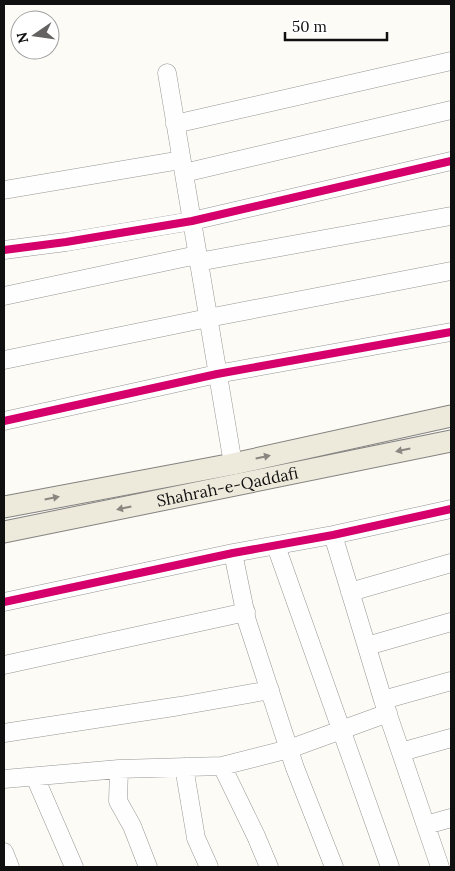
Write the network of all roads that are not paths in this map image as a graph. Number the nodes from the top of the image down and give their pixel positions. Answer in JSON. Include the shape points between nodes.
{"nodes":[{"id":1,"x":451,"y":61,"type":"edge"},
{"id":2,"x":167,"y":73,"type":"dead end"},
{"id":3,"x":451,"y":110,"type":"edge"},
{"id":4,"x":175,"y":124,"type":"junction"},
{"id":5,"x":451,"y":161,"type":"edge"},
{"id":6,"x":182,"y":167,"type":"junction"},
{"id":7,"x":4,"y":190,"type":"edge"},
{"id":8,"x":451,"y":216,"type":"edge"},
{"id":9,"x":192,"y":221,"type":"junction"},
{"id":10,"x":4,"y":250,"type":"edge"},
{"id":11,"x":198,"y":258,"type":"junction"},
{"id":12,"x":451,"y":271,"type":"edge"},
{"id":13,"x":4,"y":296,"type":"edge"},
{"id":14,"x":208,"y":318,"type":"junction"},
{"id":15,"x":451,"y":332,"type":"edge"},
{"id":16,"x":4,"y":360,"type":"edge"},
{"id":17,"x":217,"y":374,"type":"junction"},
{"id":18,"x":451,"y":416,"type":"edge"},
{"id":19,"x":4,"y":421,"type":"edge"},
{"id":20,"x":451,"y":441,"type":"edge"},
{"id":21,"x":232,"y":464,"type":"junction"},
{"id":22,"x":4,"y":507,"type":"edge"},
{"id":23,"x":451,"y":509,"type":"edge"},
{"id":24,"x":4,"y":532,"type":"edge"},
{"id":25,"x":333,"y":535,"type":"junction"},
{"id":26,"x":276,"y":546,"type":"junction"},
{"id":27,"x":233,"y":553,"type":"junction"},
{"id":28,"x":451,"y":563,"type":"edge"},
{"id":29,"x":350,"y":592,"type":"junction"},
{"id":30,"x":4,"y":602,"type":"edge"},
{"id":31,"x":246,"y":612,"type":"junction"},
{"id":32,"x":451,"y":622,"type":"edge"},
{"id":33,"x":367,"y":646,"type":"junction"},
{"id":34,"x":4,"y":665,"type":"edge"},
{"id":35,"x":451,"y":681,"type":"edge"},
{"id":36,"x":270,"y":690,"type":"junction"},
{"id":37,"x":385,"y":706,"type":"junction"},
{"id":38,"x":341,"y":730,"type":"junction"},
{"id":39,"x":4,"y":733,"type":"edge"},
{"id":40,"x":451,"y":738,"type":"edge"},
{"id":41,"x":289,"y":749,"type":"junction"},
{"id":42,"x":401,"y":752,"type":"junction"},
{"id":43,"x":222,"y":766,"type":"junction"},
{"id":44,"x":184,"y":767,"type":"junction"},
{"id":45,"x":119,"y":769,"type":"junction"},
{"id":46,"x":35,"y":777,"type":"junction"},
{"id":47,"x":4,"y":779,"type":"edge"},
{"id":48,"x":451,"y":818,"type":"edge"},
{"id":49,"x":426,"y":825,"type":"junction"},
{"id":50,"x":4,"y":852,"type":"edge"},
{"id":51,"x":10,"y":867,"type":"edge"},
{"id":52,"x":74,"y":867,"type":"edge"},
{"id":53,"x":148,"y":867,"type":"edge"},
{"id":54,"x":209,"y":867,"type":"edge"},
{"id":55,"x":269,"y":867,"type":"edge"},
{"id":56,"x":334,"y":867,"type":"edge"},
{"id":57,"x":390,"y":867,"type":"edge"},
{"id":58,"x":440,"y":867,"type":"edge"}],
"edges":[{"from":1,"to":4,"type":"street"},
{"from":2,"to":4,"type":"street"},
{"from":3,"to":6,"type":"street"},
{"from":4,"to":6,"type":"street"},
{"from":5,"to":9,"type":"street"},
{"from":6,"to":7,"type":"street"},
{"from":6,"to":9,"type":"street"},
{"from":8,"to":11,"type":"street"},
{"from":9,"to":10,"type":"street"},
{"from":9,"to":11,"type":"street"},
{"from":11,"to":13,"type":"street"},
{"from":11,"to":14,"type":"street"},
{"from":12,"to":14,"type":"street"},
{"from":14,"to":16,"type":"street"},
{"from":14,"to":17,"type":"street"},
{"from":15,"to":17,"type":"street"},
{"from":17,"to":19,"type":"street"},
{"from":17,"to":21,"type":"street"},
{"from":21,"to":18,"type":"main road","name":"Shahrah-e-Qaddafi","one_way":true},
{"from":20,"to":24,"type":"main road","name":"Shahrah-e-Qaddafi","one_way":true},
{"from":22,"to":21,"type":"main road","name":"Shahrah-e-Qaddafi","one_way":true},
{"from":23,"to":25,"type":"street"},
{"from":25,"to":26,"type":"street"},
{"from":25,"to":29,"type":"street"},
{"from":26,"to":27,"type":"street"},
{"from":26,"to":38,"type":"street"},
{"from":27,"to":30,"type":"street"},
{"from":27,"to":31,"type":"street"},
{"from":28,"to":29,"type":"street"},
{"from":29,"to":33,"type":"street"},
{"from":31,"to":34,"type":"street"},
{"from":31,"to":36,"type":"street"},
{"from":32,"to":33,"type":"street"},
{"from":33,"to":37,"type":"street"},
{"from":35,"to":37,"type":"street"},
{"from":36,"to":39,"type":"street"},
{"from":36,"to":41,"type":"street"},
{"from":37,"to":38,"type":"street"},
{"from":37,"to":42,"type":"street"},
{"from":38,"to":41,"type":"street"},
{"from":38,"to":57,"type":"street"},
{"from":40,"to":42,"type":"street"},
{"from":41,"to":43,"type":"street"},
{"from":41,"to":56,"type":"street"},
{"from":42,"to":49,"type":"street"},
{"from":43,"to":44,"type":"street"},
{"from":43,"to":55,"type":"street"},
{"from":44,"to":45,"type":"street"},
{"from":44,"to":54,"type":"street","via":[[196,838]]},
{"from":45,"to":46,"type":"street"},
{"from":45,"to":53,"type":"street","via":[[118,802],[132,826]]},
{"from":46,"to":47,"type":"street"},
{"from":46,"to":52,"type":"street"},
{"from":48,"to":49,"type":"street"},
{"from":49,"to":58,"type":"street"},
{"from":50,"to":51,"type":"street"}]}
